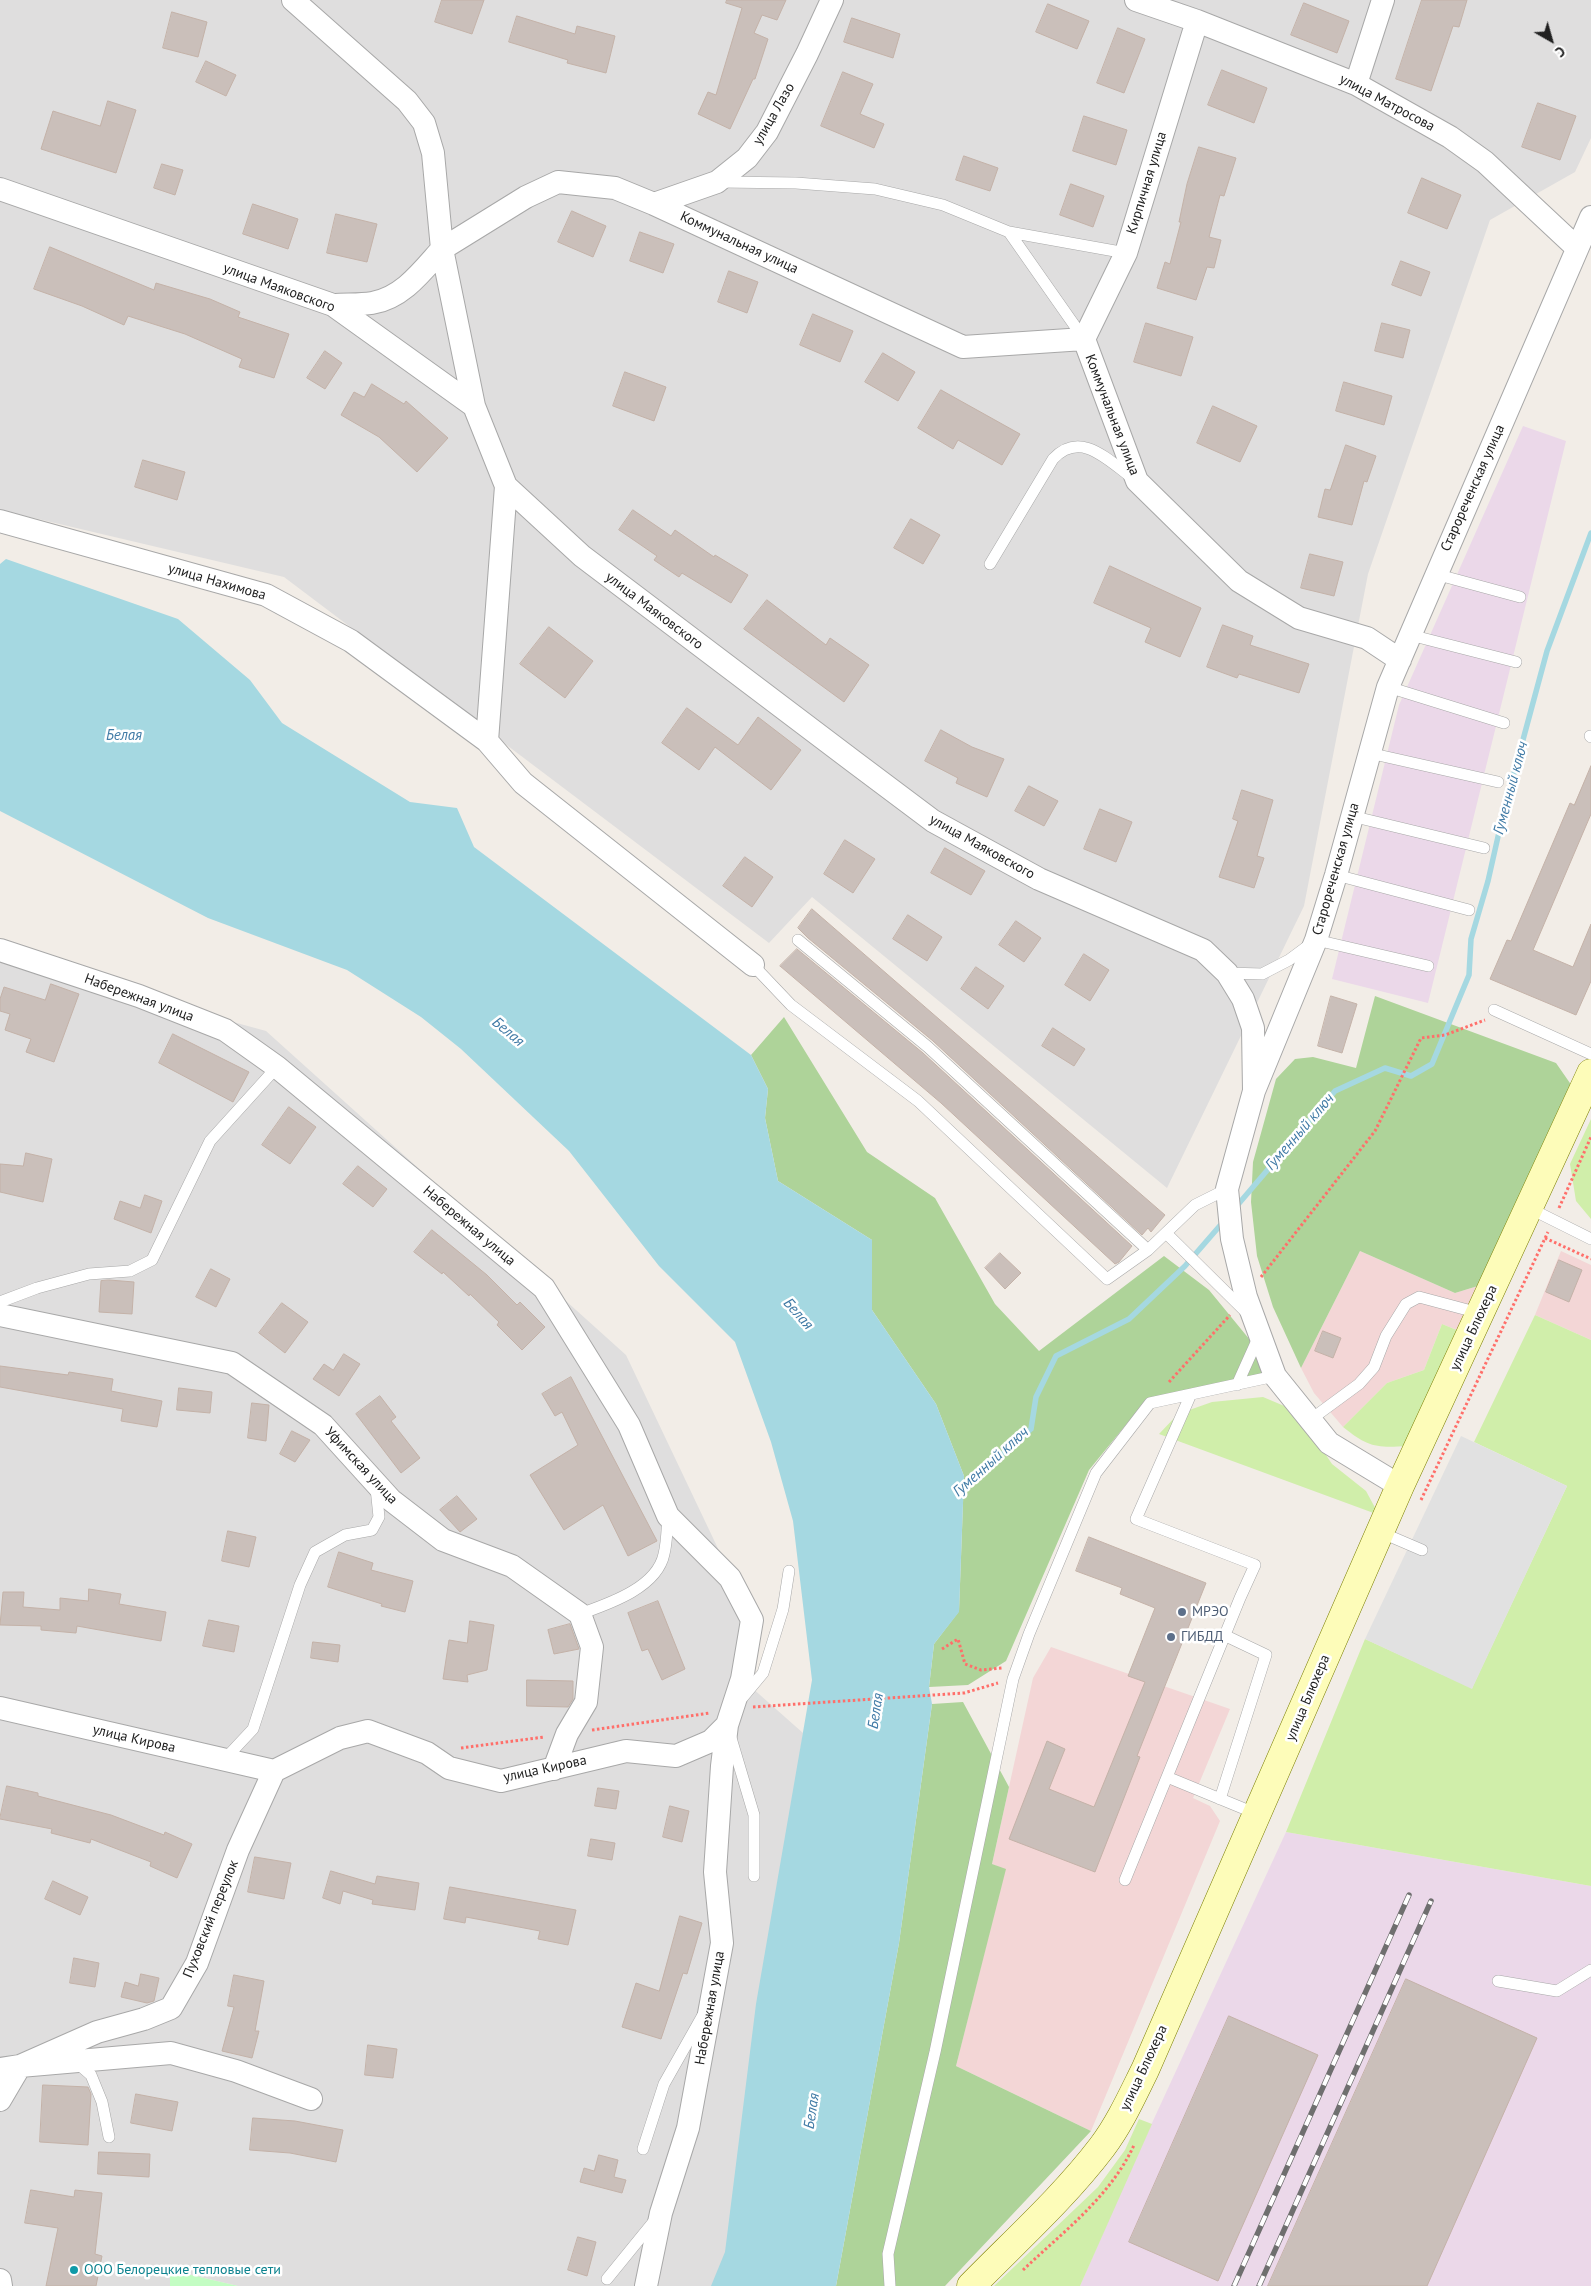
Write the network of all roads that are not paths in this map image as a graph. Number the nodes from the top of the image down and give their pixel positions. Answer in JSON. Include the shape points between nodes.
{"nodes":[{"id":1,"x":293,"y":0,"type":"edge"},
{"id":2,"x":832,"y":0,"type":"edge"},
{"id":3,"x":1136,"y":0,"type":"edge"},
{"id":4,"x":1383,"y":0,"type":"edge"},
{"id":5,"x":1196,"y":21,"type":"junction"},
{"id":6,"x":1356,"y":84,"type":"junction"},
{"id":7,"x":717,"y":182,"type":"junction"},
{"id":8,"x":0,"y":189,"type":"edge"},
{"id":9,"x":654,"y":204,"type":"junction"},
{"id":10,"x":1591,"y":217,"type":"edge"},
{"id":11,"x":1009,"y":232,"type":"junction"},
{"id":12,"x":1577,"y":248,"type":"junction"},
{"id":13,"x":442,"y":249,"type":"junction"},
{"id":14,"x":1126,"y":253,"type":"junction"},
{"id":15,"x":333,"y":305,"type":"junction"},
{"id":16,"x":1084,"y":339,"type":"junction"},
{"id":17,"x":474,"y":406,"type":"junction"},
{"id":18,"x":1137,"y":481,"type":"junction"},
{"id":19,"x":506,"y":486,"type":"junction"},
{"id":20,"x":0,"y":521,"type":"edge"},
{"id":21,"x":990,"y":564,"type":"dead end"},
{"id":22,"x":1435,"y":574,"type":"junction"},
{"id":23,"x":1520,"y":597,"type":"dead end"},
{"id":24,"x":1410,"y":635,"type":"junction"},
{"id":25,"x":1400,"y":660,"type":"junction"},
{"id":26,"x":1516,"y":662,"type":"dead end"},
{"id":27,"x":1388,"y":687,"type":"junction"},
{"id":28,"x":1504,"y":723,"type":"dead end"},
{"id":29,"x":487,"y":741,"type":"junction"},
{"id":30,"x":1369,"y":753,"type":"junction"},
{"id":31,"x":1498,"y":782,"type":"dead end"},
{"id":32,"x":1351,"y":816,"type":"junction"},
{"id":33,"x":1484,"y":848,"type":"dead end"},
{"id":34,"x":1336,"y":875,"type":"junction"},
{"id":35,"x":1469,"y":910,"type":"dead end"},
{"id":36,"x":798,"y":940,"type":"dead end"},
{"id":37,"x":1316,"y":940,"type":"junction"},
{"id":38,"x":0,"y":950,"type":"edge"},
{"id":39,"x":753,"y":965,"type":"joint"},
{"id":40,"x":1428,"y":966,"type":"dead end"},
{"id":41,"x":1227,"y":973,"type":"junction"},
{"id":42,"x":1494,"y":1010,"type":"road end"},
{"id":43,"x":1591,"y":1054,"type":"edge"},
{"id":44,"x":277,"y":1067,"type":"junction"},
{"id":45,"x":1591,"y":1073,"type":"edge"},
{"id":46,"x":1254,"y":1091,"type":"junction"},
{"id":47,"x":1227,"y":1189,"type":"junction"},
{"id":48,"x":1529,"y":1208,"type":"junction"},
{"id":49,"x":1166,"y":1233,"type":"junction"},
{"id":50,"x":1591,"y":1238,"type":"edge"},
{"id":51,"x":1148,"y":1250,"type":"junction"},
{"id":52,"x":1242,"y":1301,"type":"junction"},
{"id":53,"x":0,"y":1302,"type":"edge"},
{"id":54,"x":1481,"y":1314,"type":"junction"},
{"id":55,"x":0,"y":1315,"type":"edge"},
{"id":56,"x":1257,"y":1328,"type":"junction"},
{"id":57,"x":1275,"y":1376,"type":"junction"},
{"id":58,"x":1237,"y":1385,"type":"junction"},
{"id":59,"x":1191,"y":1394,"type":"junction"},
{"id":60,"x":1310,"y":1420,"type":"junction"},
{"id":61,"x":376,"y":1483,"type":"junction"},
{"id":62,"x":1400,"y":1486,"type":"junction"},
{"id":63,"x":668,"y":1516,"type":"junction"},
{"id":64,"x":1380,"y":1532,"type":"junction"},
{"id":65,"x":1422,"y":1550,"type":"dead end"},
{"id":66,"x":789,"y":1571,"type":"dead end"},
{"id":67,"x":580,"y":1614,"type":"junction"},
{"id":68,"x":1224,"y":1636,"type":"junction"},
{"id":69,"x":0,"y":1708,"type":"edge"},
{"id":70,"x":729,"y":1717,"type":"junction"},
{"id":71,"x":224,"y":1760,"type":"junction"},
{"id":72,"x":554,"y":1768,"type":"junction"},
{"id":73,"x":274,"y":1771,"type":"junction"},
{"id":74,"x":1167,"y":1777,"type":"junction"},
{"id":75,"x":1220,"y":1799,"type":"junction"},
{"id":76,"x":1257,"y":1814,"type":"junction"},
{"id":77,"x":754,"y":1876,"type":"dead end"},
{"id":78,"x":1125,"y":1880,"type":"dead end"},
{"id":79,"x":1591,"y":1970,"type":"edge"},
{"id":80,"x":1498,"y":1981,"type":"dead end"},
{"id":81,"x":712,"y":1998,"type":"junction"},
{"id":82,"x":75,"y":2061,"type":"junction"},
{"id":83,"x":10,"y":2067,"type":"edge"},
{"id":84,"x":311,"y":2099,"type":"dead end"},
{"id":85,"x":0,"y":2100,"type":"edge"},
{"id":86,"x":109,"y":2137,"type":"dead end"},
{"id":87,"x":643,"y":2150,"type":"dead end"},
{"id":88,"x":661,"y":2213,"type":"junction"},
{"id":89,"x":608,"y":2279,"type":"dead end"},
{"id":90,"x":0,"y":2280,"type":"edge"},
{"id":91,"x":1,"y":2286,"type":"edge"},
{"id":92,"x":646,"y":2286,"type":"edge"},
{"id":93,"x":890,"y":2286,"type":"edge"},
{"id":94,"x":971,"y":2286,"type":"edge"}],
"edges":[{"from":1,"to":13,"type":"street","via":[[407,101],[424,123],[432,153]]},
{"from":2,"to":7,"type":"street","name":"улица Лазо","via":[[767,132],[747,158]]},
{"from":3,"to":5,"type":"street","name":"улица Матросова"},
{"from":4,"to":6,"type":"street"},
{"from":5,"to":6,"type":"street","name":"улица Матросова"},
{"from":5,"to":14,"type":"street","name":"Кирпичная улица"},
{"from":6,"to":12,"type":"street","name":"улица Матросова","via":[[1450,137],[1485,162]]},
{"from":7,"to":9,"type":"street","name":"улица Лазо"},
{"from":7,"to":11,"type":"lane","via":[[875,189],[943,205]]},
{"from":8,"to":15,"type":"street","name":"улица Маяковского"},
{"from":9,"to":13,"type":"street","name":"Коммунальная улица","via":[[616,188],[558,182],[526,196]]},
{"from":9,"to":16,"type":"street","name":"Коммунальная улица","via":[[963,347]]},
{"from":10,"to":12,"type":"street","name":"Старореченская улица"},
{"from":11,"to":14,"type":"lane"},
{"from":11,"to":16,"type":"lane"},
{"from":12,"to":22,"type":"street","name":"Старореченская улица"},
{"from":13,"to":15,"type":"street","name":"Коммунальная улица","via":[[396,295],[374,303]]},
{"from":13,"to":17,"type":"street"},
{"from":14,"to":16,"type":"street","name":"Кирпичная улица"},
{"from":15,"to":17,"type":"street","name":"улица Маяковского"},
{"from":16,"to":18,"type":"street","name":"Коммунальная улица"},
{"from":17,"to":19,"type":"street","name":"улица Маяковского"},
{"from":18,"to":21,"type":"lane","via":[[1089,448],[1063,449],[1053,459]]},
{"from":18,"to":25,"type":"street","name":"Коммунальная улица","via":[[1239,581],[1299,618],[1367,638]]},
{"from":19,"to":29,"type":"street"},
{"from":19,"to":41,"type":"street","name":"улица Маяковского","via":[[582,556],[933,821],[1039,879],[1203,950]]},
{"from":20,"to":29,"type":"street","name":"улица Нахимова","via":[[266,595],[351,641]]},
{"from":22,"to":23,"type":"lane"},
{"from":22,"to":24,"type":"street","name":"Старореченская улица"},
{"from":24,"to":25,"type":"street","name":"Старореченская улица"},
{"from":24,"to":26,"type":"lane"},
{"from":25,"to":27,"type":"street","name":"Старореченская улица"},
{"from":27,"to":28,"type":"lane"},
{"from":27,"to":30,"type":"street","name":"Старореченская улица"},
{"from":29,"to":39,"type":"street","name":"улица Нахимова","via":[[523,783]]},
{"from":30,"to":31,"type":"lane"},
{"from":30,"to":32,"type":"street","name":"Старореченская улица"},
{"from":32,"to":33,"type":"lane"},
{"from":32,"to":34,"type":"street","name":"Старореченская улица"},
{"from":34,"to":35,"type":"lane"},
{"from":34,"to":37,"type":"street","name":"Старореченская улица"},
{"from":36,"to":51,"type":"lane","via":[[928,1047]]},
{"from":37,"to":40,"type":"lane"},
{"from":37,"to":41,"type":"lane","via":[[1290,960],[1262,974]]},
{"from":37,"to":46,"type":"street","name":"Старореченская улица"},
{"from":38,"to":44,"type":"street","name":"Набережная улица","via":[[139,996],[225,1030]]},
{"from":39,"to":51,"type":"lane","via":[[791,1005],[918,1101],[1107,1279]]},
{"from":41,"to":46,"type":"street","name":"улица Маяковского","via":[[1243,999],[1253,1028]]},
{"from":42,"to":43,"type":"lane"},
{"from":44,"to":53,"type":"lane","via":[[210,1142],[152,1260],[130,1271],[89,1274]]},
{"from":44,"to":63,"type":"street","name":"Набережная улица","via":[[544,1288],[629,1425]]},
{"from":45,"to":48,"type":"main road","name":"улица Блюхера"},
{"from":46,"to":47,"type":"street","name":"Старореченская улица"},
{"from":47,"to":49,"type":"lane","via":[[1195,1205]]},
{"from":47,"to":52,"type":"street","name":"Старореченская улица"},
{"from":48,"to":50,"type":"lane"},
{"from":48,"to":54,"type":"main road","name":"улица Блюхера"},
{"from":49,"to":51,"type":"lane"},
{"from":49,"to":52,"type":"lane"},
{"from":52,"to":56,"type":"street","name":"Старореченская улица"},
{"from":54,"to":60,"type":"lane","via":[[1419,1297],[1406,1304],[1386,1336],[1374,1367],[1359,1384]]},
{"from":54,"to":62,"type":"main road","name":"улица Блюхера"},
{"from":55,"to":61,"type":"street","name":"Уфимская улица","via":[[232,1363],[323,1425]]},
{"from":56,"to":57,"type":"street","name":"Старореченская улица"},
{"from":56,"to":58,"type":"lane"},
{"from":57,"to":58,"type":"lane"},
{"from":57,"to":60,"type":"street","name":"Старореченская улица"},
{"from":58,"to":59,"type":"lane"},
{"from":59,"to":68,"type":"lane","via":[[1136,1519],[1255,1565]]},
{"from":59,"to":93,"type":"lane","via":[[1150,1403],[1096,1473],[1012,1679],[935,2052],[888,2254]]},
{"from":60,"to":62,"type":"street","name":"Старореченская улица","via":[[1329,1443]]},
{"from":61,"to":67,"type":"street","name":"Уфимская улица","via":[[391,1500],[443,1540],[512,1566]]},
{"from":61,"to":71,"type":"lane","via":[[379,1517],[372,1530],[346,1535],[315,1552],[253,1729]]},
{"from":62,"to":64,"type":"main road","name":"улица Блюхера"},
{"from":63,"to":67,"type":"lane","via":[[664,1556],[648,1582],[612,1602]]},
{"from":63,"to":70,"type":"street","name":"Набережная улица","via":[[730,1578],[752,1620],[742,1679]]},
{"from":64,"to":65,"type":"lane"},
{"from":64,"to":76,"type":"main road","name":"улица Блюхера"},
{"from":66,"to":70,"type":"lane","via":[[783,1609],[763,1673]]},
{"from":67,"to":72,"type":"street","via":[[592,1647],[586,1702],[567,1734]]},
{"from":68,"to":74,"type":"lane"},
{"from":68,"to":75,"type":"lane","via":[[1266,1655]]},
{"from":69,"to":71,"type":"street","name":"улица Кирова"},
{"from":70,"to":72,"type":"street","name":"улица Кирова","via":[[711,1740],[676,1756],[626,1751]]},
{"from":70,"to":77,"type":"lane","via":[[754,1815]]},
{"from":70,"to":81,"type":"street","name":"Набережная улица","via":[[722,1766],[715,1872],[722,1943]]},
{"from":71,"to":73,"type":"street","name":"улица Кирова"},
{"from":72,"to":73,"type":"street","name":"улица Кирова","via":[[501,1781],[449,1768],[427,1753],[368,1732],[340,1738]]},
{"from":73,"to":83,"type":"street","name":"Пуховский переулок","via":[[238,1850],[196,1963],[171,2008],[97,2032]]},
{"from":74,"to":75,"type":"lane"},
{"from":74,"to":78,"type":"lane"},
{"from":75,"to":76,"type":"lane"},
{"from":76,"to":94,"type":"main road","name":"улица Блюхера","via":[[1123,2115],[1080,2174]]},
{"from":79,"to":80,"type":"lane","via":[[1557,1991]]},
{"from":81,"to":87,"type":"lane","via":[[664,2084]]},
{"from":81,"to":88,"type":"street","name":"Набережная улица","via":[[688,2128]]},
{"from":82,"to":83,"type":"street"},
{"from":82,"to":84,"type":"street","via":[[171,2053],[236,2071]]},
{"from":82,"to":86,"type":"lane","via":[[91,2075],[102,2102]]},
{"from":83,"to":85,"type":"street"},
{"from":88,"to":89,"type":"lane"},
{"from":88,"to":92,"type":"street","name":"Набережная улица"},
{"from":90,"to":91,"type":"street"}]}
